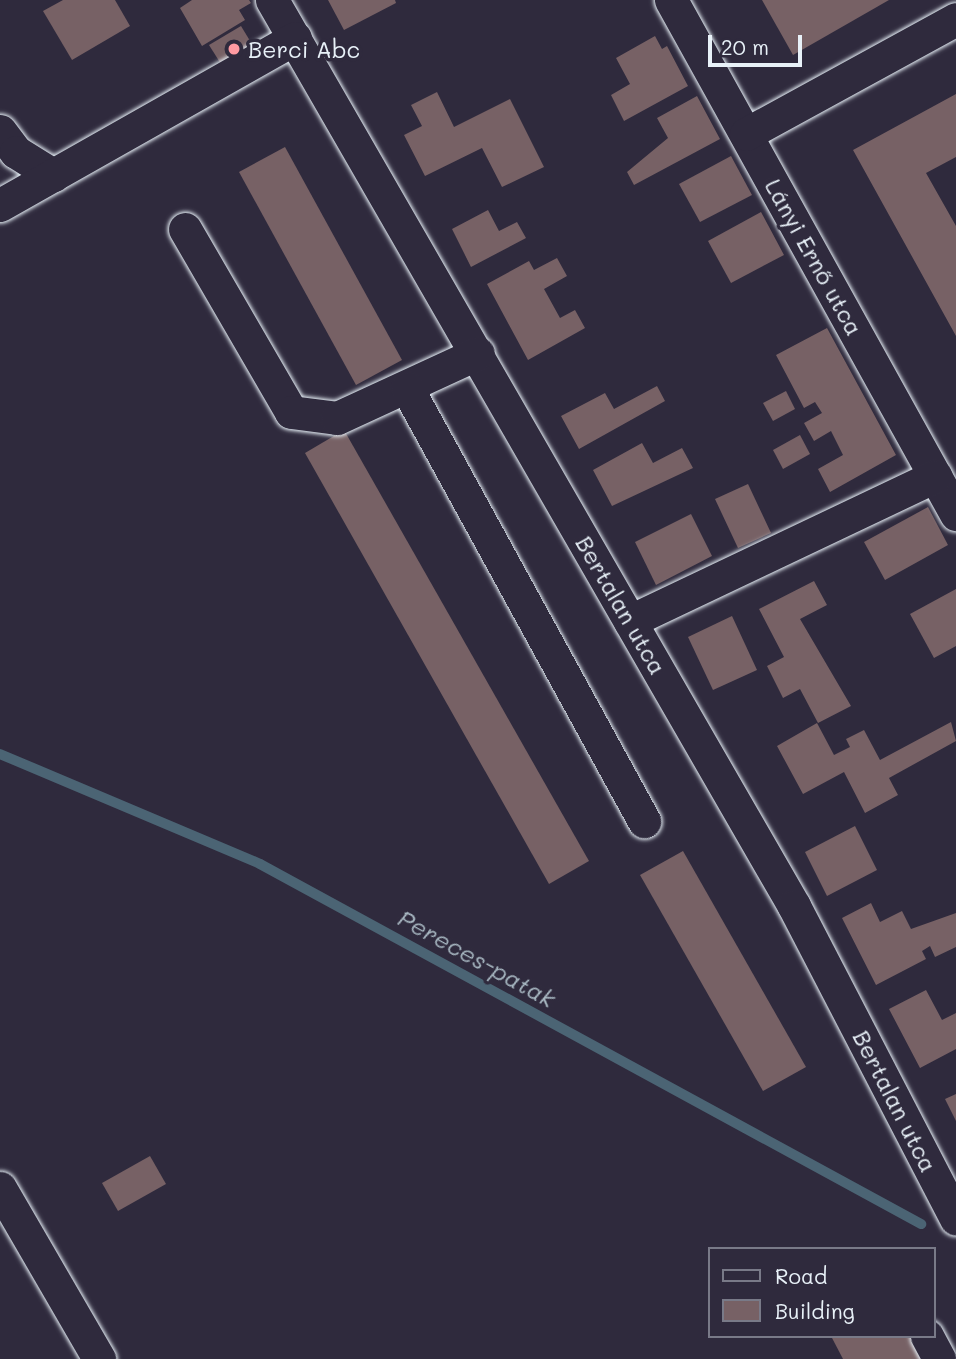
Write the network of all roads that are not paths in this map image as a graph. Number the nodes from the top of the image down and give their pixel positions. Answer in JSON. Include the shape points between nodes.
{"nodes":[{"id":1,"x":272,"y":0,"type":"edge"},
{"id":2,"x":671,"y":0,"type":"edge"},
{"id":3,"x":956,"y":19,"type":"edge"},
{"id":4,"x":295,"y":38,"type":"junction"},
{"id":5,"x":0,"y":131,"type":"edge"},
{"id":6,"x":746,"y":134,"type":"junction"},
{"id":7,"x":53,"y":175,"type":"junction"},
{"id":8,"x":0,"y":205,"type":"edge"},
{"id":9,"x":185,"y":229,"type":"dead end"},
{"id":10,"x":478,"y":352,"type":"junction"},
{"id":11,"x":407,"y":388,"type":"junction"},
{"id":12,"x":934,"y":475,"type":"junction"},
{"id":13,"x":956,"y":514,"type":"edge"},
{"id":14,"x":630,"y":621,"type":"junction"},
{"id":15,"x":645,"y":821,"type":"dead end"},
{"id":16,"x":0,"y":1188,"type":"edge"},
{"id":17,"x":956,"y":1218,"type":"edge"},
{"id":18,"x":928,"y":1338,"type":"edge"},
{"id":19,"x":99,"y":1359,"type":"edge"},
{"id":20,"x":939,"y":1359,"type":"edge"}],
"edges":[{"from":1,"to":4,"type":"street","name":"Bertalan utca"},
{"from":2,"to":6,"type":"street","name":"Lányi Ernő utca"},
{"from":3,"to":6,"type":"street"},
{"from":4,"to":7,"type":"street"},
{"from":4,"to":10,"type":"street","name":"Bertalan utca"},
{"from":5,"to":7,"type":"street","via":[[16,152]]},
{"from":6,"to":12,"type":"street","name":"Lányi Ernő utca"},
{"from":7,"to":8,"type":"street"},
{"from":9,"to":11,"type":"street","via":[[290,412],[337,418]]},
{"from":10,"to":11,"type":"street"},
{"from":10,"to":14,"type":"street","name":"Bertalan utca"},
{"from":11,"to":15,"type":"street"},
{"from":12,"to":13,"type":"street","name":"Lányi Ernő utca"},
{"from":12,"to":14,"type":"street"},
{"from":14,"to":17,"type":"street","name":"Bertalan utca","via":[[794,906]]},
{"from":16,"to":19,"type":"street"},
{"from":18,"to":20,"type":"street"}]}
